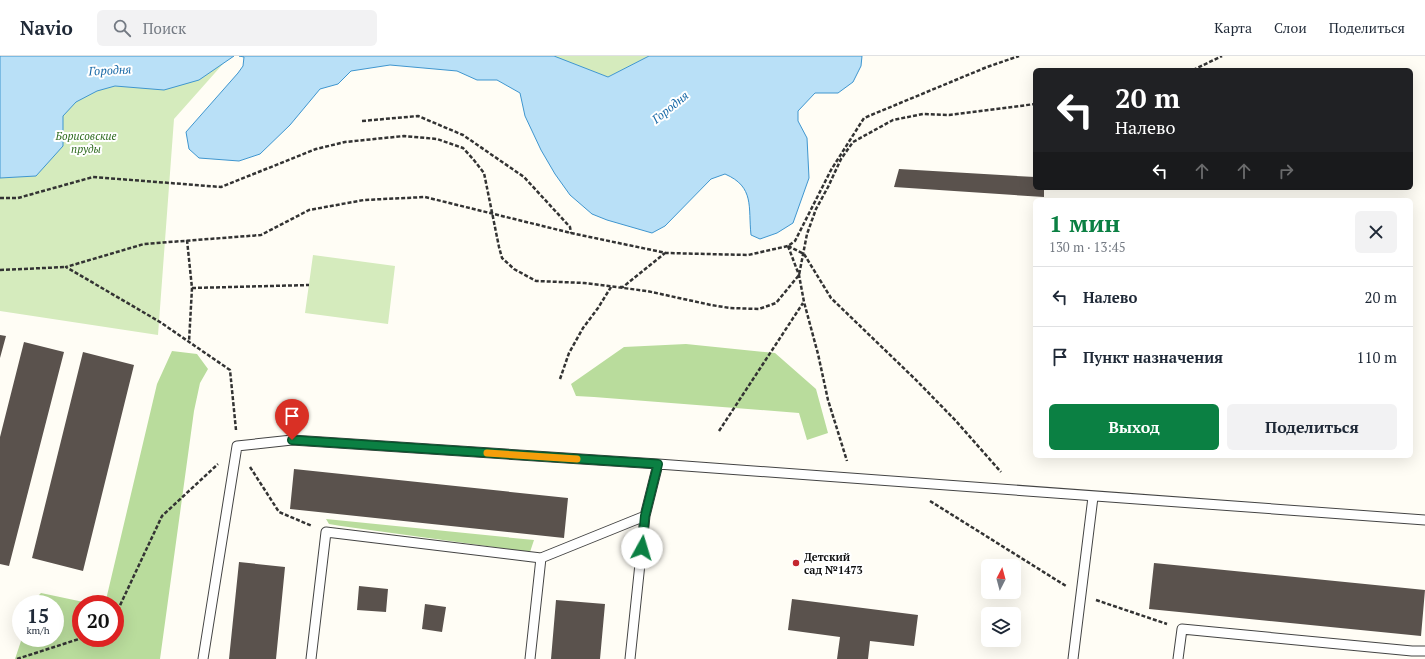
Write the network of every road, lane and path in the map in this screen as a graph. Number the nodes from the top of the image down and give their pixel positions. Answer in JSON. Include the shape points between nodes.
{"nodes":[{"id":1,"x":1019,"y":56,"type":"edge"},
{"id":2,"x":1222,"y":56,"type":"edge"},
{"id":3,"x":1197,"y":68,"type":"edge"},
{"id":4,"x":1033,"y":104,"type":"edge"},
{"id":5,"x":362,"y":122,"type":"dead end"},
{"id":6,"x":0,"y":198,"type":"edge"},
{"id":7,"x":492,"y":213,"type":"junction"},
{"id":8,"x":571,"y":233,"type":"junction"},
{"id":9,"x":187,"y":240,"type":"junction"},
{"id":10,"x":788,"y":246,"type":"junction"},
{"id":11,"x":666,"y":253,"type":"junction"},
{"id":12,"x":804,"y":254,"type":"junction"},
{"id":13,"x":66,"y":267,"type":"junction"},
{"id":14,"x":0,"y":270,"type":"edge"},
{"id":15,"x":800,"y":275,"type":"junction"},
{"id":16,"x":309,"y":285,"type":"dead end"},
{"id":17,"x":610,"y":287,"type":"junction"},
{"id":18,"x":192,"y":288,"type":"junction"},
{"id":19,"x":804,"y":302,"type":"junction"},
{"id":20,"x":189,"y":342,"type":"junction"},
{"id":21,"x":560,"y":379,"type":"dead end"},
{"id":22,"x":719,"y":431,"type":"dead end"},
{"id":23,"x":237,"y":446,"type":"junction"},
{"id":24,"x":658,"y":464,"type":"junction"},
{"id":25,"x":852,"y":479,"type":"junction"},
{"id":26,"x":1017,"y":491,"type":"junction"},
{"id":27,"x":1093,"y":497,"type":"junction"},
{"id":28,"x":926,"y":499,"type":"dead end"},
{"id":29,"x":645,"y":516,"type":"junction"},
{"id":30,"x":1425,"y":520,"type":"edge"},
{"id":31,"x":326,"y":532,"type":"junction"},
{"id":32,"x":541,"y":558,"type":"junction"},
{"id":33,"x":1081,"y":596,"type":"junction"},
{"id":34,"x":124,"y":597,"type":"edge"},
{"id":35,"x":1182,"y":629,"type":"junction"},
{"id":36,"x":72,"y":641,"type":"edge"},
{"id":37,"x":1425,"y":651,"type":"edge"},
{"id":38,"x":1411,"y":655,"type":"edge"},
{"id":39,"x":17,"y":659,"type":"edge"},
{"id":40,"x":203,"y":659,"type":"edge"},
{"id":41,"x":311,"y":659,"type":"edge"},
{"id":42,"x":530,"y":659,"type":"edge"},
{"id":43,"x":630,"y":659,"type":"edge"},
{"id":44,"x":1072,"y":659,"type":"edge"},
{"id":45,"x":1178,"y":659,"type":"edge"}],
"edges":[{"from":1,"to":10,"type":"path","via":[[864,118],[831,170],[795,241]]},
{"from":2,"to":3,"type":"path"},
{"from":4,"to":12,"type":"path","via":[[949,115],[923,114],[893,120],[853,142],[841,159],[816,210],[807,234]]},
{"from":5,"to":8,"type":"path","via":[[418,116],[463,135],[524,177],[570,227]]},
{"from":6,"to":7,"type":"path","via":[[18,198],[93,177],[221,187],[316,149],[345,142],[404,136],[437,139],[463,148],[484,173]]},
{"from":7,"to":8,"type":"path"},
{"from":7,"to":9,"type":"path","via":[[425,197],[364,200],[309,210],[261,235]]},
{"from":7,"to":17,"type":"path","via":[[502,258],[514,269],[536,281],[584,282]]},
{"from":8,"to":11,"type":"path"},
{"from":9,"to":13,"type":"path","via":[[144,244]]},
{"from":9,"to":18,"type":"path"},
{"from":10,"to":11,"type":"path","via":[[748,255]]},
{"from":10,"to":12,"type":"path"},
{"from":10,"to":15,"type":"path"},
{"from":11,"to":17,"type":"path","via":[[623,287]]},
{"from":12,"to":15,"type":"path"},
{"from":12,"to":26,"type":"path","via":[[831,298],[951,416]]},
{"from":13,"to":14,"type":"path"},
{"from":13,"to":20,"type":"path"},
{"from":15,"to":17,"type":"path","via":[[776,304],[759,309],[730,308]]},
{"from":15,"to":19,"type":"path"},
{"from":16,"to":18,"type":"path"},
{"from":17,"to":21,"type":"path","via":[[569,353]]},
{"from":18,"to":20,"type":"path"},
{"from":19,"to":22,"type":"path"},
{"from":19,"to":25,"type":"path","via":[[828,400]]},
{"from":20,"to":23,"type":"path","via":[[230,370]]},
{"from":23,"to":24,"type":"lane","via":[[292,440]]},
{"from":23,"to":31,"type":"path","via":[[279,512]]},
{"from":23,"to":34,"type":"path","via":[[162,516]]},
{"from":23,"to":40,"type":"lane"},
{"from":24,"to":25,"type":"lane"},
{"from":24,"to":29,"type":"lane"},
{"from":25,"to":26,"type":"lane"},
{"from":26,"to":27,"type":"lane"},
{"from":27,"to":30,"type":"lane"},
{"from":27,"to":33,"type":"lane"},
{"from":28,"to":33,"type":"path"},
{"from":29,"to":32,"type":"lane"},
{"from":29,"to":43,"type":"lane"},
{"from":31,"to":32,"type":"lane"},
{"from":31,"to":41,"type":"lane"},
{"from":32,"to":42,"type":"lane"},
{"from":33,"to":35,"type":"path"},
{"from":33,"to":44,"type":"lane"},
{"from":35,"to":38,"type":"lane"},
{"from":35,"to":45,"type":"lane"},
{"from":36,"to":39,"type":"path"},
{"from":37,"to":38,"type":"lane"}]}
